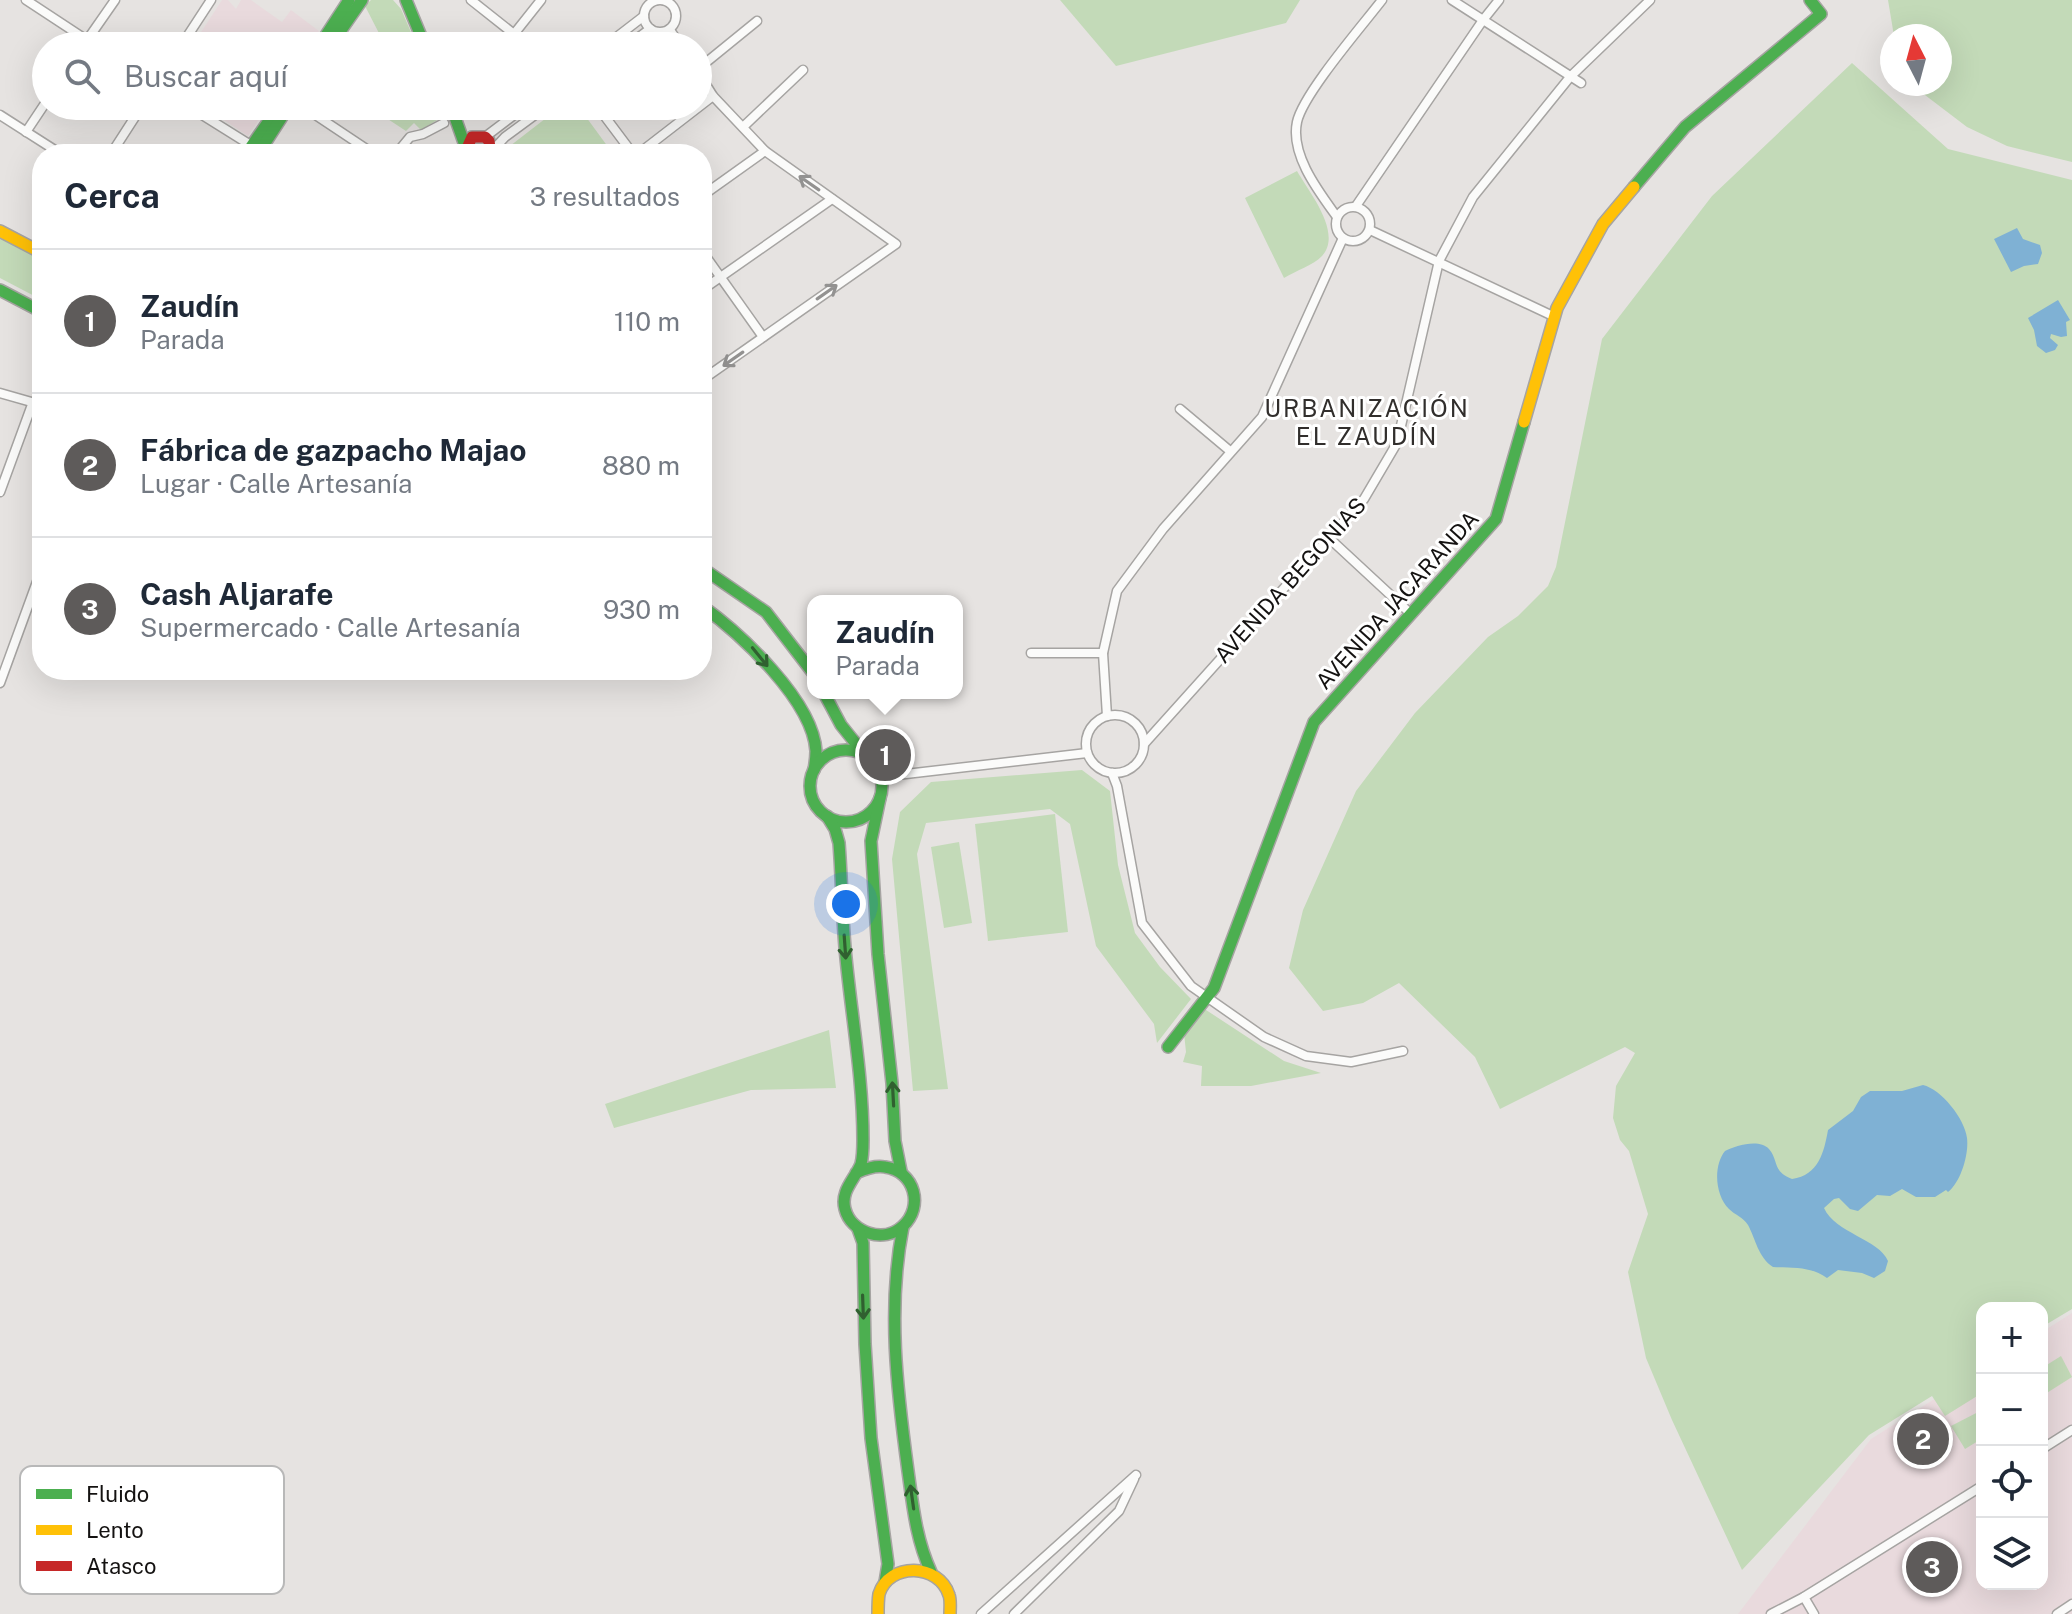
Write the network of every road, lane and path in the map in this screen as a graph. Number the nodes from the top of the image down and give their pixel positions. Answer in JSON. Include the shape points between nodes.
{"nodes":[{"id":1,"x":26,"y":0,"type":"edge"},
{"id":2,"x":115,"y":0,"type":"edge"},
{"id":3,"x":211,"y":0,"type":"edge"},
{"id":4,"x":349,"y":0,"type":"edge"},
{"id":5,"x":362,"y":0,"type":"edge"},
{"id":6,"x":406,"y":0,"type":"edge"},
{"id":7,"x":471,"y":0,"type":"edge"},
{"id":8,"x":541,"y":0,"type":"edge"},
{"id":9,"x":1382,"y":0,"type":"edge"},
{"id":10,"x":1452,"y":0,"type":"edge"},
{"id":11,"x":1499,"y":0,"type":"edge"},
{"id":12,"x":1650,"y":0,"type":"edge"},
{"id":13,"x":1810,"y":0,"type":"edge"},
{"id":14,"x":648,"y":2,"type":"edge"},
{"id":15,"x":676,"y":3,"type":"edge"},
{"id":16,"x":644,"y":16,"type":"junction"},
{"id":17,"x":1483,"y":20,"type":"junction"},
{"id":18,"x":757,"y":21,"type":"dead end"},
{"id":19,"x":650,"y":29,"type":"junction"},
{"id":20,"x":670,"y":30,"type":"joint"},
{"id":21,"x":70,"y":32,"type":"edge"},
{"id":22,"x":93,"y":32,"type":"edge"},
{"id":23,"x":190,"y":32,"type":"edge"},
{"id":24,"x":328,"y":32,"type":"edge"},
{"id":25,"x":340,"y":32,"type":"edge"},
{"id":26,"x":419,"y":32,"type":"edge"},
{"id":27,"x":511,"y":32,"type":"edge"},
{"id":28,"x":516,"y":32,"type":"edge"},
{"id":29,"x":623,"y":32,"type":"edge"},
{"id":30,"x":646,"y":32,"type":"edge"},
{"id":31,"x":658,"y":32,"type":"edge"},
{"id":32,"x":664,"y":32,"type":"edge"},
{"id":33,"x":712,"y":59,"type":"edge"},
{"id":34,"x":803,"y":70,"type":"dead end"},
{"id":35,"x":1570,"y":77,"type":"junction"},
{"id":36,"x":1581,"y":83,"type":"dead end"},
{"id":37,"x":713,"y":96,"type":"edge"},
{"id":38,"x":0,"y":115,"type":"edge"},
{"id":39,"x":34,"y":120,"type":"edge"},
{"id":40,"x":133,"y":120,"type":"edge"},
{"id":41,"x":208,"y":120,"type":"edge"},
{"id":42,"x":271,"y":120,"type":"edge"},
{"id":43,"x":277,"y":120,"type":"edge"},
{"id":44,"x":323,"y":120,"type":"edge"},
{"id":45,"x":457,"y":120,"type":"edge"},
{"id":46,"x":464,"y":120,"type":"edge"},
{"id":47,"x":506,"y":120,"type":"edge"},
{"id":48,"x":528,"y":120,"type":"edge"},
{"id":49,"x":608,"y":120,"type":"edge"},
{"id":50,"x":681,"y":120,"type":"edge"},
{"id":51,"x":444,"y":123,"type":"dead end"},
{"id":52,"x":743,"y":127,"type":"junction"},
{"id":53,"x":26,"y":132,"type":"junction"},
{"id":54,"x":483,"y":136,"type":"junction"},
{"id":55,"x":45,"y":144,"type":"edge"},
{"id":56,"x":117,"y":144,"type":"edge"},
{"id":57,"x":242,"y":144,"type":"edge"},
{"id":58,"x":256,"y":144,"type":"edge"},
{"id":59,"x":258,"y":144,"type":"edge"},
{"id":60,"x":359,"y":144,"type":"edge"},
{"id":61,"x":404,"y":144,"type":"edge"},
{"id":62,"x":465,"y":144,"type":"edge"},
{"id":63,"x":470,"y":144,"type":"edge"},
{"id":64,"x":487,"y":144,"type":"edge"},
{"id":65,"x":499,"y":144,"type":"edge"},
{"id":66,"x":628,"y":144,"type":"edge"},
{"id":67,"x":649,"y":144,"type":"edge"},
{"id":68,"x":765,"y":151,"type":"junction"},
{"id":69,"x":712,"y":189,"type":"edge"},
{"id":70,"x":832,"y":199,"type":"junction"},
{"id":71,"x":1356,"y":206,"type":"junction"},
{"id":72,"x":1337,"y":217,"type":"junction"},
{"id":73,"x":1370,"y":230,"type":"junction"},
{"id":74,"x":0,"y":231,"type":"edge"},
{"id":75,"x":1343,"y":238,"type":"junction"},
{"id":76,"x":32,"y":248,"type":"edge"},
{"id":77,"x":1439,"y":261,"type":"junction"},
{"id":78,"x":712,"y":265,"type":"edge"},
{"id":79,"x":721,"y":277,"type":"junction"},
{"id":80,"x":712,"y":283,"type":"edge"},
{"id":81,"x":0,"y":290,"type":"edge"},
{"id":82,"x":32,"y":307,"type":"edge"},
{"id":83,"x":1555,"y":317,"type":"junction"},
{"id":84,"x":763,"y":337,"type":"junction"},
{"id":85,"x":712,"y":373,"type":"edge"},
{"id":86,"x":0,"y":393,"type":"edge"},
{"id":87,"x":32,"y":403,"type":"edge"},
{"id":88,"x":1180,"y":409,"type":"dead end"},
{"id":89,"x":32,"y":416,"type":"edge"},
{"id":90,"x":1230,"y":451,"type":"junction"},
{"id":91,"x":0,"y":492,"type":"edge"},
{"id":92,"x":1329,"y":538,"type":"junction"},
{"id":93,"x":712,"y":575,"type":"edge"},
{"id":94,"x":32,"y":595,"type":"edge"},
{"id":95,"x":712,"y":612,"type":"edge"},
{"id":96,"x":1411,"y":614,"type":"junction"},
{"id":97,"x":1031,"y":653,"type":"dead end"},
{"id":98,"x":1103,"y":653,"type":"junction"},
{"id":99,"x":807,"y":665,"type":"edge"},
{"id":100,"x":0,"y":683,"type":"edge"},
{"id":101,"x":827,"y":699,"type":"edge"},
{"id":102,"x":1107,"y":716,"type":"junction"},
{"id":103,"x":1144,"y":744,"type":"junction"},
{"id":104,"x":1087,"y":753,"type":"junction"},
{"id":105,"x":865,"y":756,"type":"junction"},
{"id":106,"x":814,"y":771,"type":"junction"},
{"id":107,"x":1112,"y":773,"type":"junction"},
{"id":108,"x":880,"y":777,"type":"junction"},
{"id":109,"x":880,"y":798,"type":"junction"},
{"id":110,"x":827,"y":816,"type":"junction"},
{"id":111,"x":1206,"y":997,"type":"junction"},
{"id":112,"x":1168,"y":1047,"type":"dead end"},
{"id":113,"x":1403,"y":1051,"type":"dead end"},
{"id":114,"x":901,"y":1171,"type":"junction"},
{"id":115,"x":856,"y":1173,"type":"junction"},
{"id":116,"x":903,"y":1227,"type":"junction"},
{"id":117,"x":858,"y":1229,"type":"junction"},
{"id":118,"x":2072,"y":1430,"type":"edge"},
{"id":119,"x":2047,"y":1446,"type":"edge"},
{"id":120,"x":1976,"y":1490,"type":"edge"},
{"id":121,"x":931,"y":1572,"type":"junction"},
{"id":122,"x":885,"y":1582,"type":"junction"},
{"id":123,"x":1804,"y":1597,"type":"junction"},
{"id":124,"x":2072,"y":1604,"type":"edge"},
{"id":125,"x":878,"y":1614,"type":"edge"},
{"id":126,"x":950,"y":1614,"type":"edge"},
{"id":127,"x":981,"y":1614,"type":"edge"},
{"id":128,"x":1014,"y":1614,"type":"edge"},
{"id":129,"x":1771,"y":1614,"type":"edge"},
{"id":130,"x":1814,"y":1614,"type":"edge"},
{"id":131,"x":2057,"y":1614,"type":"edge"}],
"edges":[{"from":1,"to":21,"type":"street"},
{"from":2,"to":22,"type":"street"},
{"from":3,"to":23,"type":"street"},
{"from":4,"to":24,"type":"main road"},
{"from":5,"to":25,"type":"main road"},
{"from":6,"to":26,"type":"main road"},
{"from":7,"to":27,"type":"street"},
{"from":8,"to":28,"type":"street"},
{"from":9,"to":72,"type":"street","via":[[1306,101],[1297,123],[1306,167]]},
{"from":10,"to":17,"type":"street"},
{"from":11,"to":17,"type":"street"},
{"from":12,"to":35,"type":"street","name":"AVENIDA BEGONIAS"},
{"from":13,"to":83,"type":"main road","name":"AVENIDA JACARANDA","via":[[1821,14],[1685,127],[1603,224]]},
{"from":14,"to":15,"type":"street"},
{"from":14,"to":16,"type":"street"},
{"from":15,"to":20,"type":"street","via":[[677,17]]},
{"from":16,"to":19,"type":"street"},
{"from":16,"to":29,"type":"street"},
{"from":17,"to":35,"type":"street"},
{"from":17,"to":71,"type":"street"},
{"from":18,"to":33,"type":"street"},
{"from":19,"to":30,"type":"street"},
{"from":19,"to":31,"type":"street"},
{"from":20,"to":32,"type":"street"},
{"from":34,"to":52,"type":"street"},
{"from":35,"to":36,"type":"street"},
{"from":35,"to":77,"type":"street","name":"AVENIDA BEGONIAS","via":[[1473,197]]},
{"from":37,"to":52,"type":"street"},
{"from":38,"to":53,"type":"street"},
{"from":39,"to":53,"type":"street"},
{"from":40,"to":56,"type":"street"},
{"from":41,"to":57,"type":"street"},
{"from":42,"to":58,"type":"main road"},
{"from":43,"to":59,"type":"main road"},
{"from":44,"to":60,"type":"street"},
{"from":45,"to":62,"type":"main road"},
{"from":46,"to":54,"type":"main road"},
{"from":47,"to":54,"type":"street"},
{"from":48,"to":65,"type":"street"},
{"from":49,"to":66,"type":"street"},
{"from":50,"to":67,"type":"street"},
{"from":51,"to":61,"type":"street"},
{"from":52,"to":68,"type":"street"},
{"from":53,"to":55,"type":"street"},
{"from":54,"to":63,"type":"main road","via":[[472,137]]},
{"from":54,"to":64,"type":"main road"},
{"from":68,"to":69,"type":"street"},
{"from":70,"to":68,"type":"street","one_way":true},
{"from":70,"to":79,"type":"street"},
{"from":84,"to":70,"type":"street","one_way":true,"via":[[896,244]]},
{"from":71,"to":72,"type":"street"},
{"from":71,"to":73,"type":"street","via":[[1368,214]]},
{"from":72,"to":75,"type":"street"},
{"from":73,"to":75,"type":"street","via":[[1359,241]]},
{"from":73,"to":77,"type":"street"},
{"from":74,"to":76,"type":"main road"},
{"from":75,"to":90,"type":"street","via":[[1262,417]]},
{"from":77,"to":83,"type":"street"},
{"from":77,"to":92,"type":"street","name":"AVENIDA BEGONIAS","via":[[1397,443],[1364,499]]},
{"from":78,"to":79,"type":"street"},
{"from":79,"to":80,"type":"street"},
{"from":79,"to":84,"type":"street"},
{"from":81,"to":82,"type":"main road"},
{"from":83,"to":96,"type":"main road","name":"AVENIDA JACARANDA","via":[[1496,519]]},
{"from":84,"to":85,"type":"street","one_way":true},
{"from":86,"to":87,"type":"street"},
{"from":88,"to":90,"type":"street"},
{"from":89,"to":91,"type":"street"},
{"from":90,"to":98,"type":"street","via":[[1117,591]]},
{"from":92,"to":96,"type":"street"},
{"from":92,"to":103,"type":"street","name":"AVENIDA BEGONIAS"},
{"from":93,"to":99,"type":"main road","via":[[766,612]]},
{"from":94,"to":100,"type":"street"},
{"from":95,"to":106,"type":"main road","one_way":true,"via":[[754,649],[807,723],[816,751]]},
{"from":96,"to":111,"type":"main road","name":"AVENIDA JACARANDA","via":[[1314,722],[1214,988]]},
{"from":97,"to":98,"type":"street"},
{"from":98,"to":102,"type":"street"},
{"from":101,"to":105,"type":"main road"},
{"from":102,"to":103,"type":"street","via":[[1130,719]]},
{"from":102,"to":104,"type":"street","via":[[1090,727]]},
{"from":103,"to":107,"type":"street","via":[[1131,768]]},
{"from":104,"to":107,"type":"street","via":[[1099,768]]},
{"from":104,"to":108,"type":"street"},
{"from":105,"to":106,"type":"main road","via":[[842,750],[821,760]]},
{"from":105,"to":108,"type":"main road"},
{"from":106,"to":110,"type":"main road","via":[[810,789]]},
{"from":107,"to":111,"type":"street","via":[[1142,923],[1176,970]]},
{"from":108,"to":109,"type":"main road"},
{"from":109,"to":110,"type":"main road","via":[[862,818],[850,822]]},
{"from":114,"to":109,"type":"main road","one_way":true,"via":[[871,841]]},
{"from":110,"to":115,"type":"main road","one_way":true,"via":[[839,843],[860,1068],[863,1141]]},
{"from":111,"to":112,"type":"main road","name":"AVENIDA JACARANDA"},
{"from":111,"to":113,"type":"street","via":[[1264,1037],[1306,1056],[1351,1062]]},
{"from":114,"to":115,"type":"main road","via":[[878,1164]]},
{"from":114,"to":116,"type":"main road","via":[[915,1199]]},
{"from":115,"to":117,"type":"main road","via":[[844,1202]]},
{"from":116,"to":117,"type":"main road","via":[[881,1236]]},
{"from":121,"to":116,"type":"main road","one_way":true,"via":[[919,1546],[895,1351],[896,1263]]},
{"from":117,"to":122,"type":"main road","one_way":true,"via":[[863,1243],[871,1438],[888,1564]]},
{"from":118,"to":119,"type":"street"},
{"from":120,"to":123,"type":"street"},
{"from":121,"to":122,"type":"main road","via":[[907,1569]]},
{"from":121,"to":126,"type":"main road","via":[[950,1596]]},
{"from":122,"to":125,"type":"main road"},
{"from":123,"to":129,"type":"street"},
{"from":123,"to":130,"type":"street"},
{"from":124,"to":131,"type":"street"},
{"from":127,"to":128,"type":"street","via":[[1136,1475],[1119,1511]]}]}
